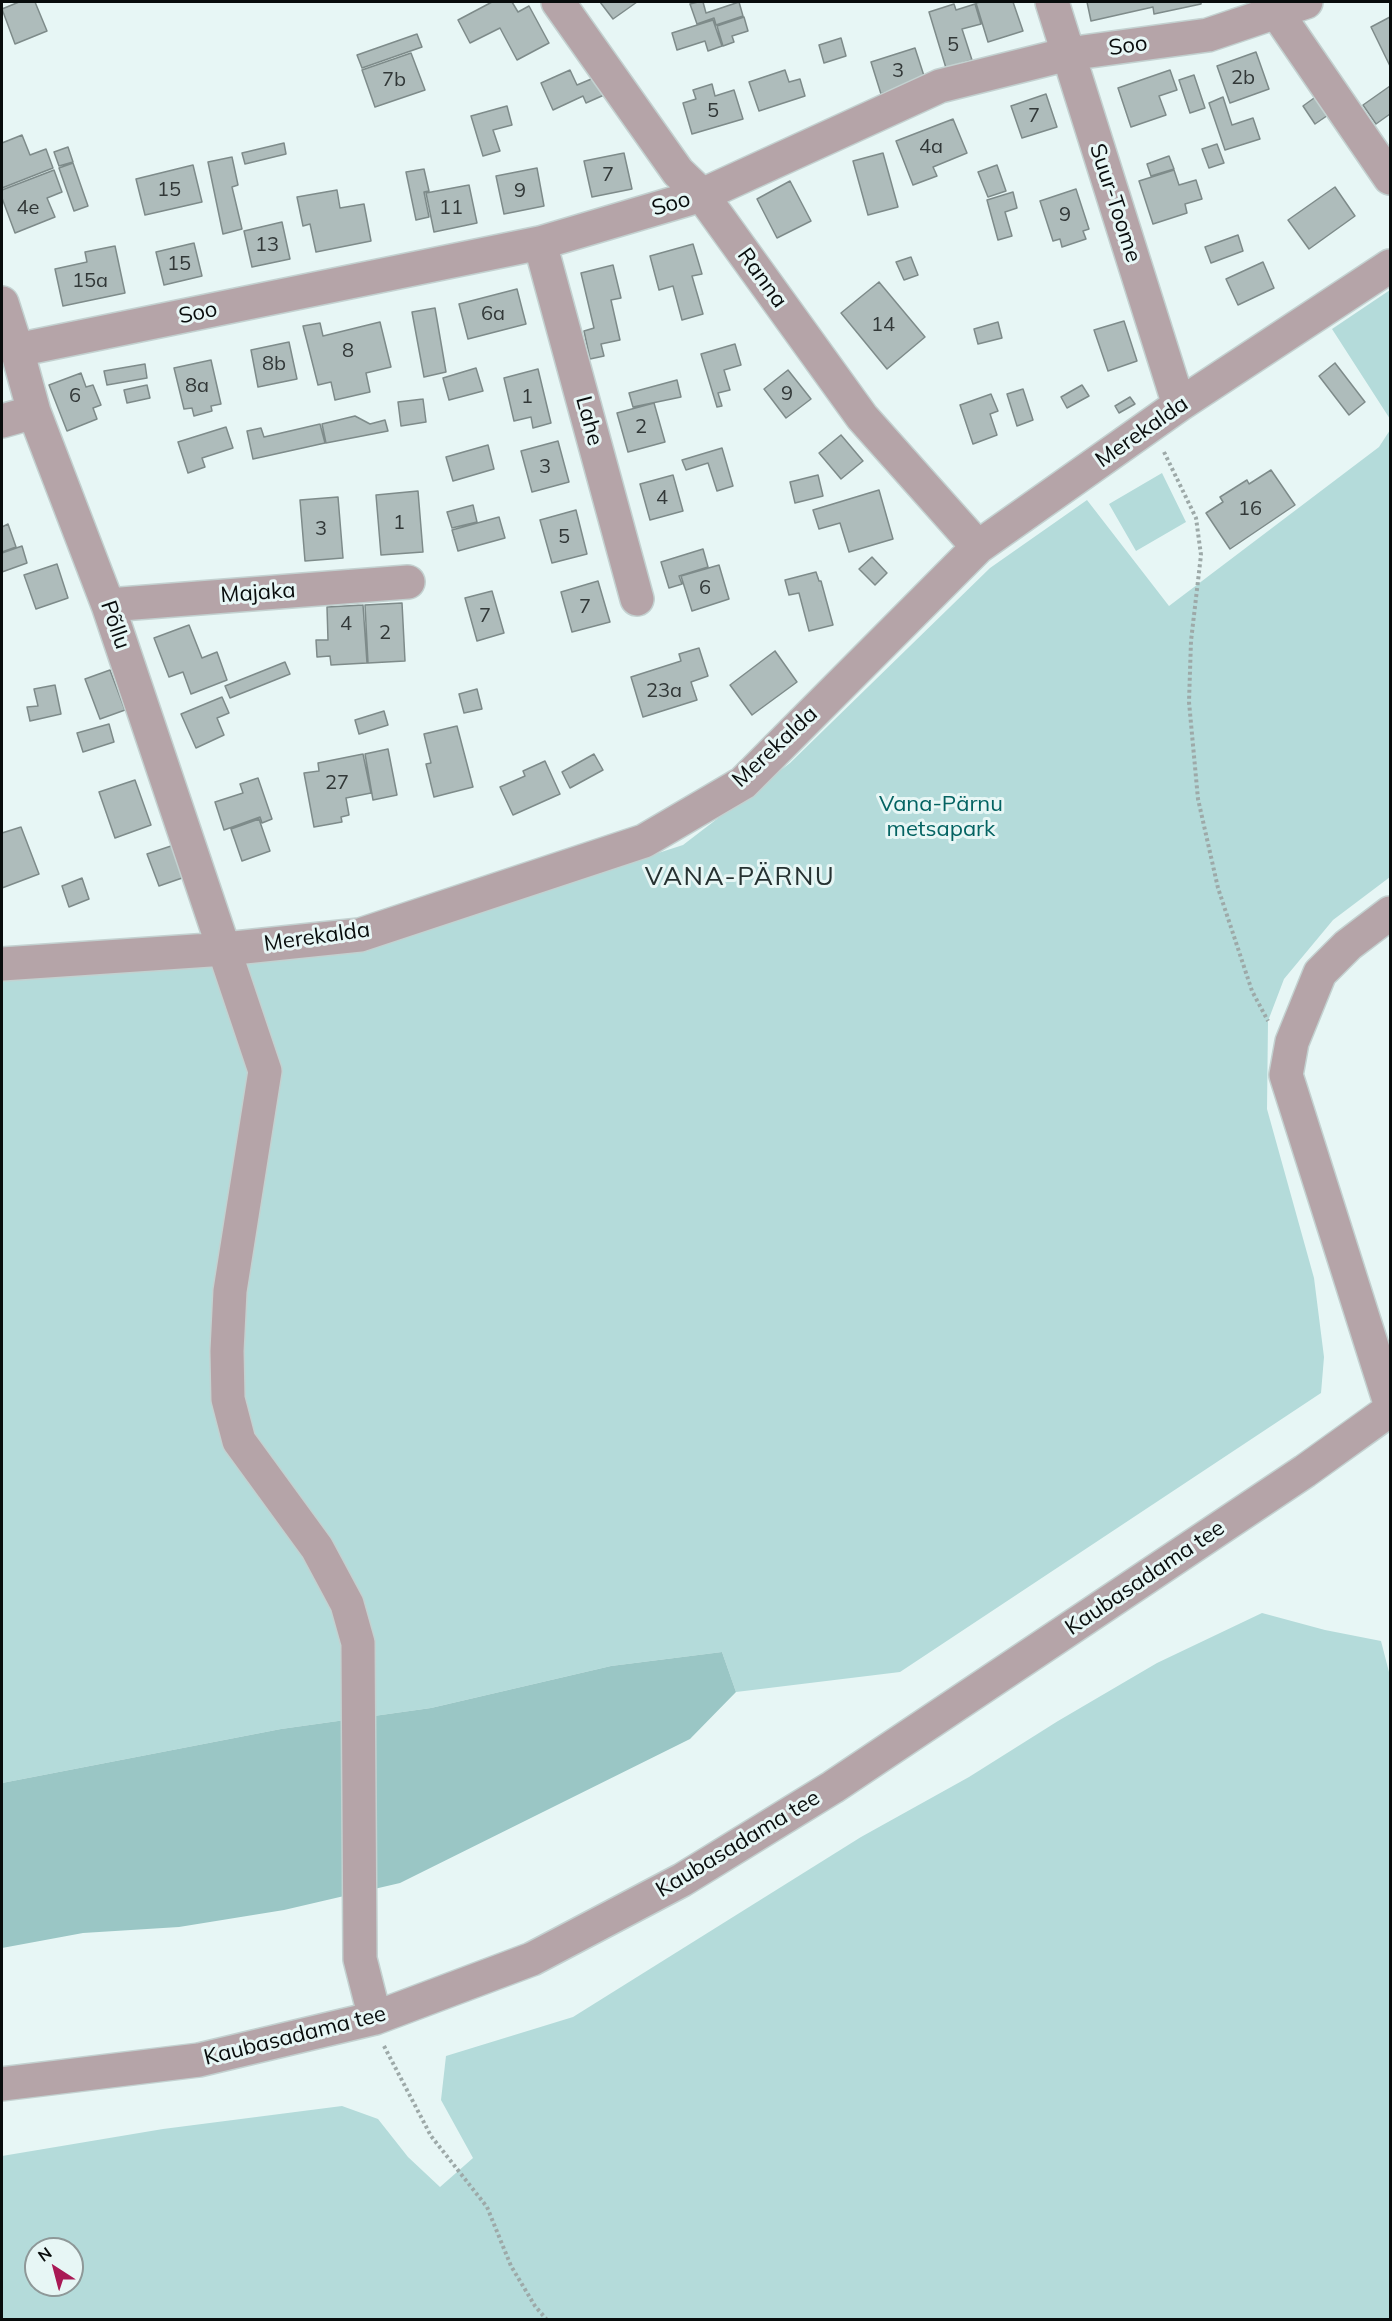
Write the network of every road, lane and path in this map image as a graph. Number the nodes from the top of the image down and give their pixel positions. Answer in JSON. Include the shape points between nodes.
{"nodes":[{"id":1,"x":558,"y":2,"type":"edge"},
{"id":2,"x":1052,"y":2,"type":"edge"},
{"id":3,"x":1292,"y":7,"type":"edge"},
{"id":4,"x":1068,"y":54,"type":"junction"},
{"id":5,"x":1390,"y":178,"type":"edge"},
{"id":6,"x":702,"y":195,"type":"junction"},
{"id":7,"x":540,"y":243,"type":"junction"},
{"id":8,"x":1390,"y":266,"type":"edge"},
{"id":9,"x":2,"y":303,"type":"edge"},
{"id":10,"x":17,"y":350,"type":"junction"},
{"id":11,"x":1179,"y":405,"type":"junction"},
{"id":12,"x":34,"y":412,"type":"junction"},
{"id":13,"x":2,"y":421,"type":"edge"},
{"id":14,"x":1149,"y":427,"type":"junction"},
{"id":15,"x":978,"y":547,"type":"junction"},
{"id":16,"x":408,"y":582,"type":"dead end"},
{"id":17,"x":637,"y":599,"type":"dead end"},
{"id":18,"x":108,"y":605,"type":"junction"},
{"id":19,"x":1390,"y":913,"type":"edge"},
{"id":20,"x":225,"y":949,"type":"junction"},
{"id":21,"x":2,"y":964,"type":"edge"},
{"id":22,"x":1289,"y":1058,"type":"junction"},
{"id":23,"x":1390,"y":1403,"type":"edge"},
{"id":24,"x":1390,"y":1410,"type":"edge"},
{"id":25,"x":375,"y":2018,"type":"junction"},
{"id":26,"x":2,"y":2084,"type":"edge"},
{"id":27,"x":547,"y":2319,"type":"edge"}],
"edges":[{"from":1,"to":6,"type":"street","name":"Ranna","via":[[678,172]]},
{"from":2,"to":4,"type":"street","name":"Suur-Toome"},
{"from":3,"to":4,"type":"street","name":"Soo","via":[[1208,35]]},
{"from":3,"to":5,"type":"street"},
{"from":4,"to":6,"type":"street","name":"Soo","via":[[940,86]]},
{"from":4,"to":11,"type":"street","name":"Suur-Toome"},
{"from":6,"to":7,"type":"street","name":"Soo"},
{"from":6,"to":15,"type":"street","name":"Ranna","via":[[862,417]]},
{"from":7,"to":10,"type":"street","name":"Soo"},
{"from":7,"to":17,"type":"street","name":"Lahe"},
{"from":8,"to":11,"type":"street","name":"Merekalda"},
{"from":9,"to":10,"type":"street","name":"Põllu"},
{"from":10,"to":12,"type":"street","name":"Põllu"},
{"from":11,"to":14,"type":"street","name":"Merekalda"},
{"from":12,"to":13,"type":"street"},
{"from":12,"to":18,"type":"street","name":"Põllu"},
{"from":14,"to":15,"type":"street","name":"Merekalda"},
{"from":14,"to":22,"type":"path","via":[[1196,518],[1201,555],[1189,702],[1201,810],[1218,888],[1252,991]]},
{"from":15,"to":20,"type":"street","name":"Merekalda","via":[[743,783],[644,841],[360,935]]},
{"from":16,"to":18,"type":"street","name":"Majaka"},
{"from":18,"to":20,"type":"street","name":"Põllu"},
{"from":19,"to":22,"type":"street","via":[[1348,945],[1320,973]]},
{"from":20,"to":21,"type":"street","name":"Merekalda"},
{"from":20,"to":25,"type":"street","name":"Põllu","via":[[265,1071],[230,1291],[228,1399],[239,1441],[317,1548],[347,1605],[357,1643],[360,1959]]},
{"from":22,"to":23,"type":"street","via":[[1286,1075]]},
{"from":24,"to":25,"type":"street","name":"Kaubasadama tee","via":[[833,1787],[682,1880],[532,1959]]},
{"from":25,"to":26,"type":"street","name":"Kaubasadama tee","via":[[198,2061]]},
{"from":25,"to":27,"type":"path","via":[[387,2052],[431,2136],[487,2207],[512,2266]]}]}
